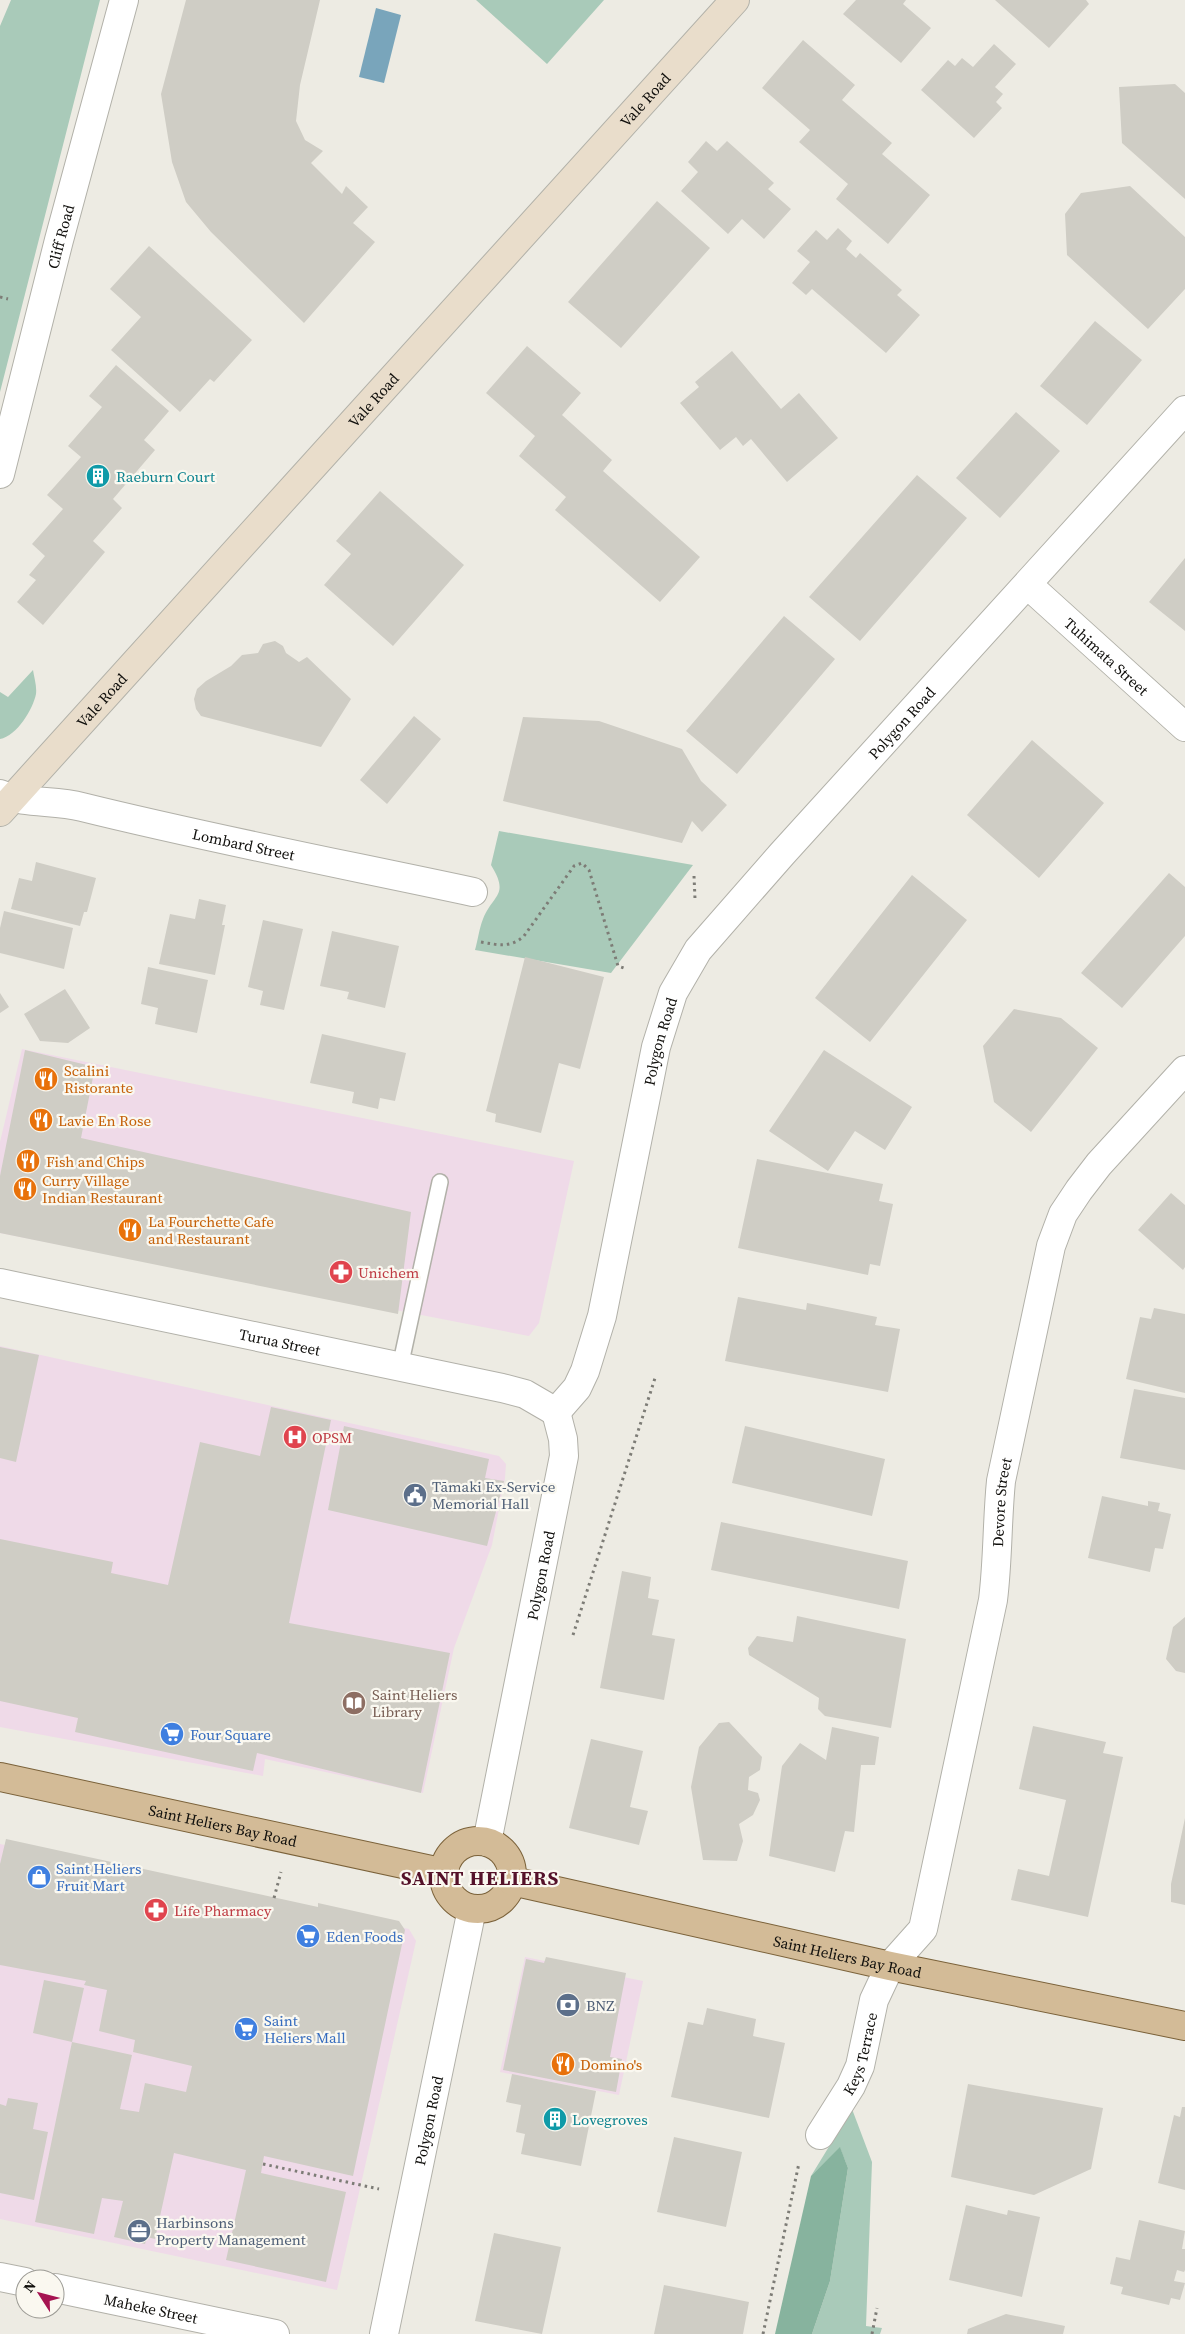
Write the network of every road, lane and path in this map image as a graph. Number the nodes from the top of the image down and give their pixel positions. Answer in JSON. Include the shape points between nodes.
{"nodes":[{"id":1,"x":124,"y":0,"type":"edge"},
{"id":2,"x":735,"y":0,"type":"edge"},
{"id":3,"x":1185,"y":410,"type":"edge"},
{"id":4,"x":0,"y":474,"type":"edge"},
{"id":5,"x":1028,"y":585,"type":"junction"},
{"id":6,"x":1185,"y":727,"type":"edge"},
{"id":7,"x":4,"y":802,"type":"edge"},
{"id":8,"x":473,"y":892,"type":"dead end"},
{"id":9,"x":481,"y":942,"type":"dead end"},
{"id":10,"x":627,"y":969,"type":"dead end"},
{"id":11,"x":1185,"y":1070,"type":"edge"},
{"id":12,"x":440,"y":1182,"type":"dead end"},
{"id":13,"x":0,"y":1283,"type":"edge"},
{"id":14,"x":400,"y":1367,"type":"junction"},
{"id":15,"x":656,"y":1376,"type":"dead end"},
{"id":16,"x":556,"y":1412,"type":"junction"},
{"id":17,"x":573,"y":1635,"type":"dead end"},
{"id":18,"x":0,"y":1777,"type":"edge"},
{"id":19,"x":487,"y":1842,"type":"junction"},
{"id":20,"x":445,"y":1873,"type":"junction"},
{"id":21,"x":512,"y":1881,"type":"junction"},
{"id":22,"x":472,"y":1909,"type":"junction"},
{"id":23,"x":890,"y":1966,"type":"junction"},
{"id":24,"x":1185,"y":2026,"type":"edge"},
{"id":25,"x":820,"y":2135,"type":"dead end"},
{"id":26,"x":800,"y":2157,"type":"dead end"},
{"id":27,"x":263,"y":2164,"type":"dead end"},
{"id":28,"x":412,"y":2196,"type":"junction"},
{"id":29,"x":0,"y":2277,"type":"edge"},
{"id":30,"x":15,"y":2280,"type":"edge"},
{"id":31,"x":65,"y":2290,"type":"edge"},
{"id":32,"x":877,"y":2308,"type":"dead end"},
{"id":33,"x":275,"y":2334,"type":"edge"},
{"id":34,"x":384,"y":2334,"type":"edge"},
{"id":35,"x":763,"y":2334,"type":"edge"},
{"id":36,"x":872,"y":2334,"type":"edge"}],
"edges":[{"from":1,"to":4,"type":"street","name":"Cliff Road"},
{"from":2,"to":7,"type":"main road","name":"Vale Road"},
{"from":3,"to":5,"type":"street","name":"Polygon Road"},
{"from":5,"to":6,"type":"street","name":"Tuhimata Street"},
{"from":5,"to":16,"type":"street","name":"Polygon Road","via":[[782,854],[698,950],[681,978],[656,1047],[593,1348],[576,1388]]},
{"from":7,"to":8,"type":"street","name":"Lombard Street","via":[[70,804]]},
{"from":9,"to":10,"type":"path","via":[[501,946],[518,941],[574,866],[582,863],[589,870],[618,966]]},
{"from":11,"to":23,"type":"street","name":"Devore Street","via":[[1079,1190],[1063,1214],[1051,1246],[1002,1481],[993,1600],[923,1929]]},
{"from":12,"to":14,"type":"lane"},
{"from":13,"to":14,"type":"street","name":"Turua Street"},
{"from":14,"to":16,"type":"street","name":"Turua Street","via":[[525,1394]]},
{"from":15,"to":17,"type":"path"},
{"from":16,"to":19,"type":"street","name":"Polygon Road","via":[[563,1439],[563,1466]]},
{"from":18,"to":20,"type":"main road","name":"Saint Heliers Bay Road"},
{"from":19,"to":20,"type":"main road","via":[[467,1843],[459,1848],[451,1854]]},
{"from":19,"to":21,"type":"main road","via":[[505,1853]]},
{"from":20,"to":22,"type":"main road","via":[[449,1892],[455,1900]]},
{"from":21,"to":22,"type":"main road","via":[[500,1901],[492,1906]]},
{"from":21,"to":23,"type":"main road","name":"Saint Heliers Bay Road"},
{"from":22,"to":28,"type":"street","name":"Polygon Road"},
{"from":23,"to":24,"type":"main road","name":"Saint Heliers Bay Road"},
{"from":23,"to":25,"type":"street","name":"Keys Terrace","via":[[874,2000],[860,2066],[852,2086]]},
{"from":26,"to":35,"type":"path"},
{"from":27,"to":28,"type":"path"},
{"from":28,"to":34,"type":"street","name":"Polygon Road"},
{"from":29,"to":30,"type":"street"},
{"from":31,"to":33,"type":"street","name":"Maheke Street"},
{"from":32,"to":36,"type":"path"}]}
